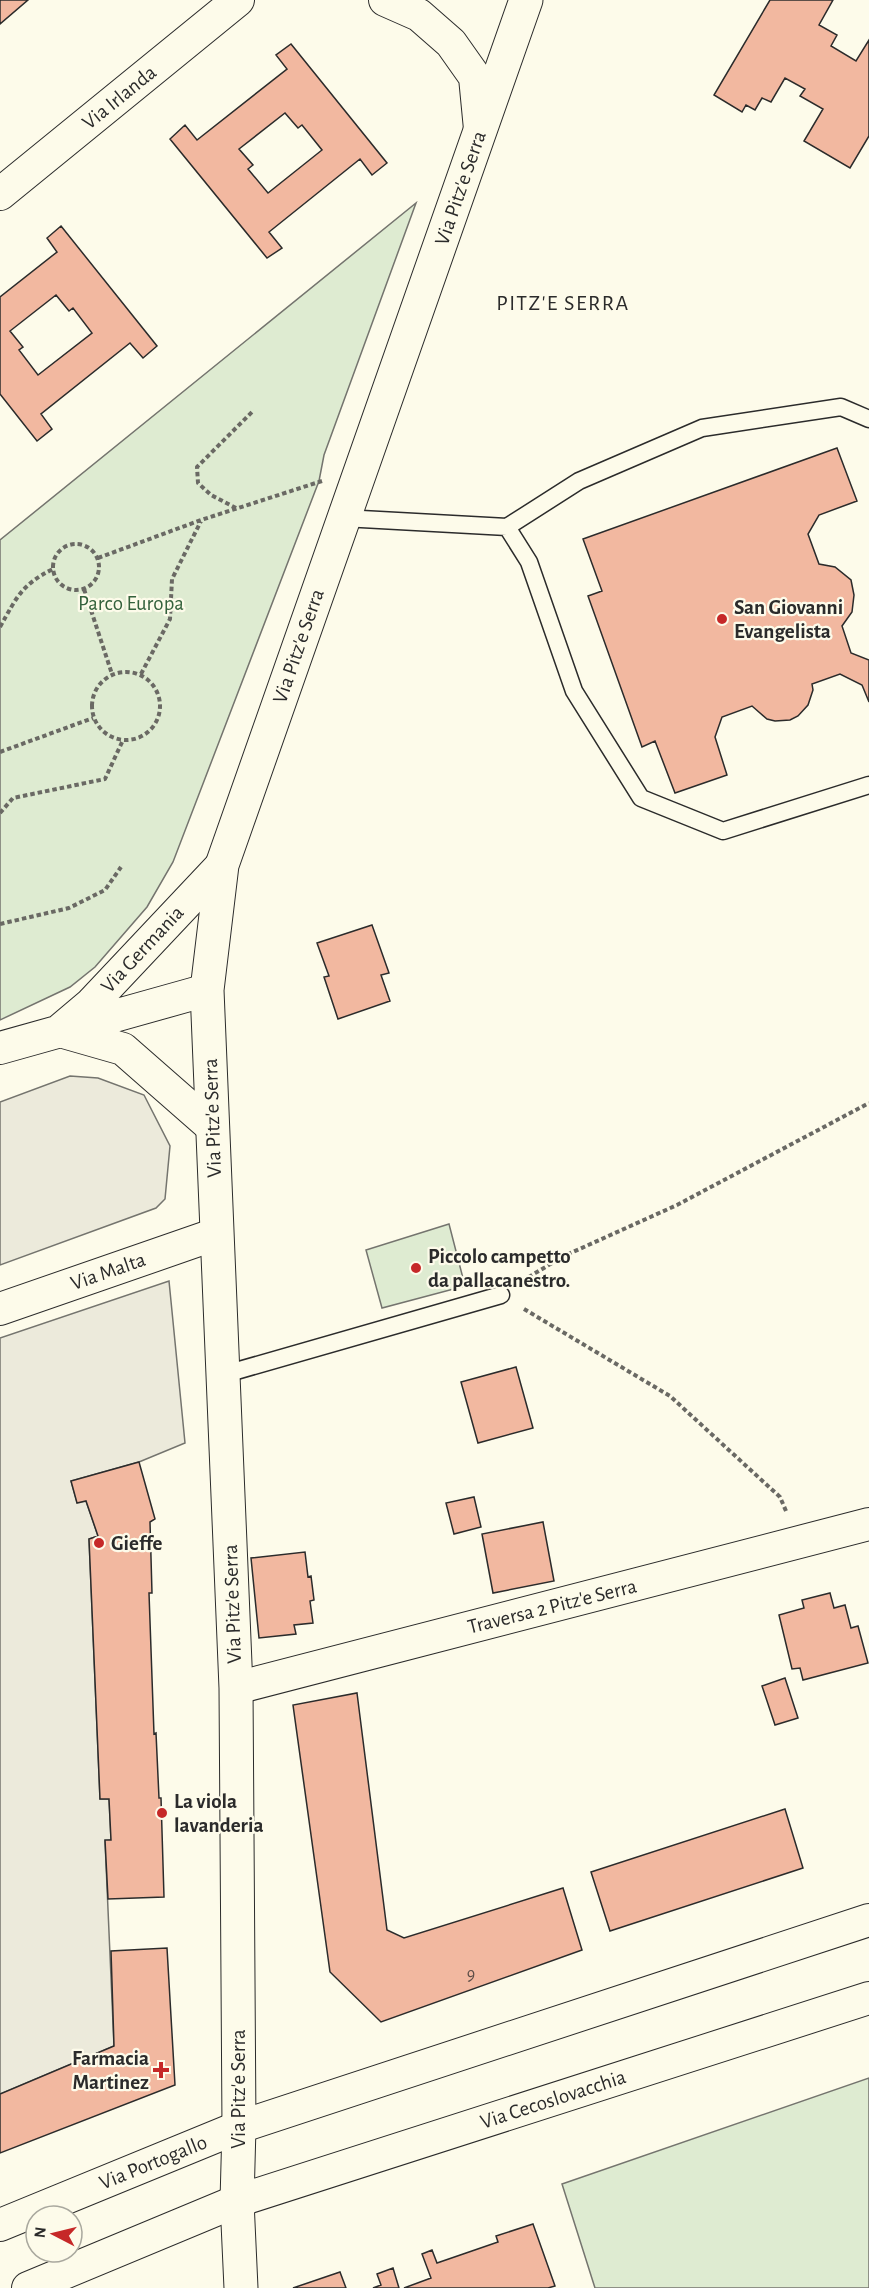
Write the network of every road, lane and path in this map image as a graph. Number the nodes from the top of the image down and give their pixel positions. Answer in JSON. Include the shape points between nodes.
{"nodes":[{"id":1,"x":238,"y":0,"type":"edge"},
{"id":2,"x":385,"y":0,"type":"edge"},
{"id":3,"x":526,"y":0,"type":"edge"},
{"id":4,"x":480,"y":129,"type":"junction"},
{"id":5,"x":0,"y":194,"type":"edge"},
{"id":6,"x":254,"y":410,"type":"dead end"},
{"id":7,"x":869,"y":419,"type":"edge"},
{"id":8,"x":237,"y":509,"type":"junction"},
{"id":9,"x":345,"y":513,"type":"junction"},
{"id":10,"x":201,"y":520,"type":"junction"},
{"id":11,"x":507,"y":527,"type":"junction"},
{"id":12,"x":99,"y":558,"type":"junction"},
{"id":13,"x":53,"y":569,"type":"junction"},
{"id":14,"x":84,"y":589,"type":"junction"},
{"id":15,"x":0,"y":627,"type":"edge"},
{"id":16,"x":112,"y":674,"type":"junction"},
{"id":17,"x":141,"y":674,"type":"junction"},
{"id":18,"x":93,"y":718,"type":"junction"},
{"id":19,"x":123,"y":740,"type":"junction"},
{"id":20,"x":0,"y":752,"type":"edge"},
{"id":21,"x":869,"y":785,"type":"edge"},
{"id":22,"x":0,"y":813,"type":"edge"},
{"id":23,"x":222,"y":865,"type":"junction"},
{"id":24,"x":121,"y":867,"type":"dead end"},
{"id":25,"x":0,"y":924,"type":"edge"},
{"id":26,"x":207,"y":990,"type":"junction"},
{"id":27,"x":60,"y":1031,"type":"junction"},
{"id":28,"x":0,"y":1048,"type":"edge"},
{"id":29,"x":869,"y":1102,"type":"edge"},
{"id":30,"x":212,"y":1127,"type":"junction"},
{"id":31,"x":216,"y":1234,"type":"junction"},
{"id":32,"x":501,"y":1294,"type":"junction"},
{"id":33,"x":0,"y":1309,"type":"edge"},
{"id":34,"x":222,"y":1375,"type":"junction"},
{"id":35,"x":869,"y":1524,"type":"edge"},
{"id":36,"x":799,"y":1542,"type":"junction"},
{"id":37,"x":236,"y":1688,"type":"junction"},
{"id":38,"x":869,"y":1920,"type":"edge"},
{"id":39,"x":869,"y":1998,"type":"edge"},
{"id":40,"x":238,"y":2127,"type":"junction"},
{"id":41,"x":237,"y":2200,"type":"junction"},
{"id":42,"x":0,"y":2225,"type":"edge"},
{"id":43,"x":28,"y":2288,"type":"edge"},
{"id":44,"x":241,"y":2288,"type":"edge"}],
"edges":[{"from":1,"to":5,"type":"street","name":"Via Irlanda"},
{"from":2,"to":4,"type":"street","via":[[419,15],[451,43],[475,77]]},
{"from":3,"to":4,"type":"street","name":"Via Pitz'e Serra"},
{"from":4,"to":9,"type":"street","name":"Via Pitz'e Serra"},
{"from":6,"to":8,"type":"path","via":[[197,467],[198,483]]},
{"from":7,"to":11,"type":"lane","via":[[841,408],[702,428],[579,481]]},
{"from":8,"to":9,"type":"path","via":[[319,481],[330,482],[322,501]]},
{"from":8,"to":10,"type":"path"},
{"from":9,"to":11,"type":"lane"},
{"from":9,"to":23,"type":"street","name":"Via Pitz'e Serra"},
{"from":10,"to":12,"type":"path"},
{"from":10,"to":17,"type":"path","via":[[172,579],[170,619]]},
{"from":11,"to":21,"type":"lane","via":[[529,562],[574,691],[641,798],[723,831]]},
{"from":12,"to":13,"type":"path","via":[[88,546],[73,544],[59,551]]},
{"from":12,"to":14,"type":"path","via":[[99,574]]},
{"from":13,"to":14,"type":"path","via":[[62,586],[69,590]]},
{"from":13,"to":15,"type":"path","via":[[20,590]]},
{"from":14,"to":16,"type":"path"},
{"from":16,"to":17,"type":"path"},
{"from":16,"to":18,"type":"path","via":[[98,685],[93,695]]},
{"from":17,"to":19,"type":"path","via":[[157,691],[160,714],[148,732]]},
{"from":18,"to":19,"type":"path","via":[[107,735]]},
{"from":18,"to":20,"type":"path"},
{"from":19,"to":22,"type":"path","via":[[105,780],[13,798]]},
{"from":23,"to":26,"type":"street","name":"Via Pitz'e Serra"},
{"from":23,"to":27,"type":"street","name":"Via Germania","via":[[91,1004]]},
{"from":24,"to":25,"type":"path","via":[[105,891],[69,908]]},
{"from":26,"to":27,"type":"street","name":"Via Germania"},
{"from":26,"to":30,"type":"street","name":"Via Pitz'e Serra"},
{"from":27,"to":28,"type":"street","name":"Via Germania"},
{"from":27,"to":30,"type":"street","via":[[123,1049]]},
{"from":29,"to":32,"type":"path","via":[[677,1206],[564,1256]]},
{"from":30,"to":31,"type":"street","name":"Via Pitz'e Serra"},
{"from":31,"to":33,"type":"street","name":"Via Malta"},
{"from":31,"to":34,"type":"street","name":"Via Pitz'e Serra"},
{"from":32,"to":34,"type":"lane"},
{"from":32,"to":36,"type":"path","via":[[670,1396],[780,1497]]},
{"from":34,"to":37,"type":"street","name":"Via Pitz'e Serra"},
{"from":35,"to":36,"type":"street","name":"Traversa 2 Pitz'e Serra"},
{"from":36,"to":37,"type":"street","name":"Traversa 2 Pitz'e Serra"},
{"from":37,"to":40,"type":"street","name":"Via Pitz'e Serra"},
{"from":38,"to":40,"type":"street"},
{"from":39,"to":41,"type":"street","name":"Via Cecoslovacchia"},
{"from":40,"to":41,"type":"street","name":"Via Pitz'e Serra"},
{"from":40,"to":42,"type":"street","name":"Via Portogallo"},
{"from":41,"to":43,"type":"street"},
{"from":41,"to":44,"type":"street","name":"Via Pitz'e Serra"}]}
